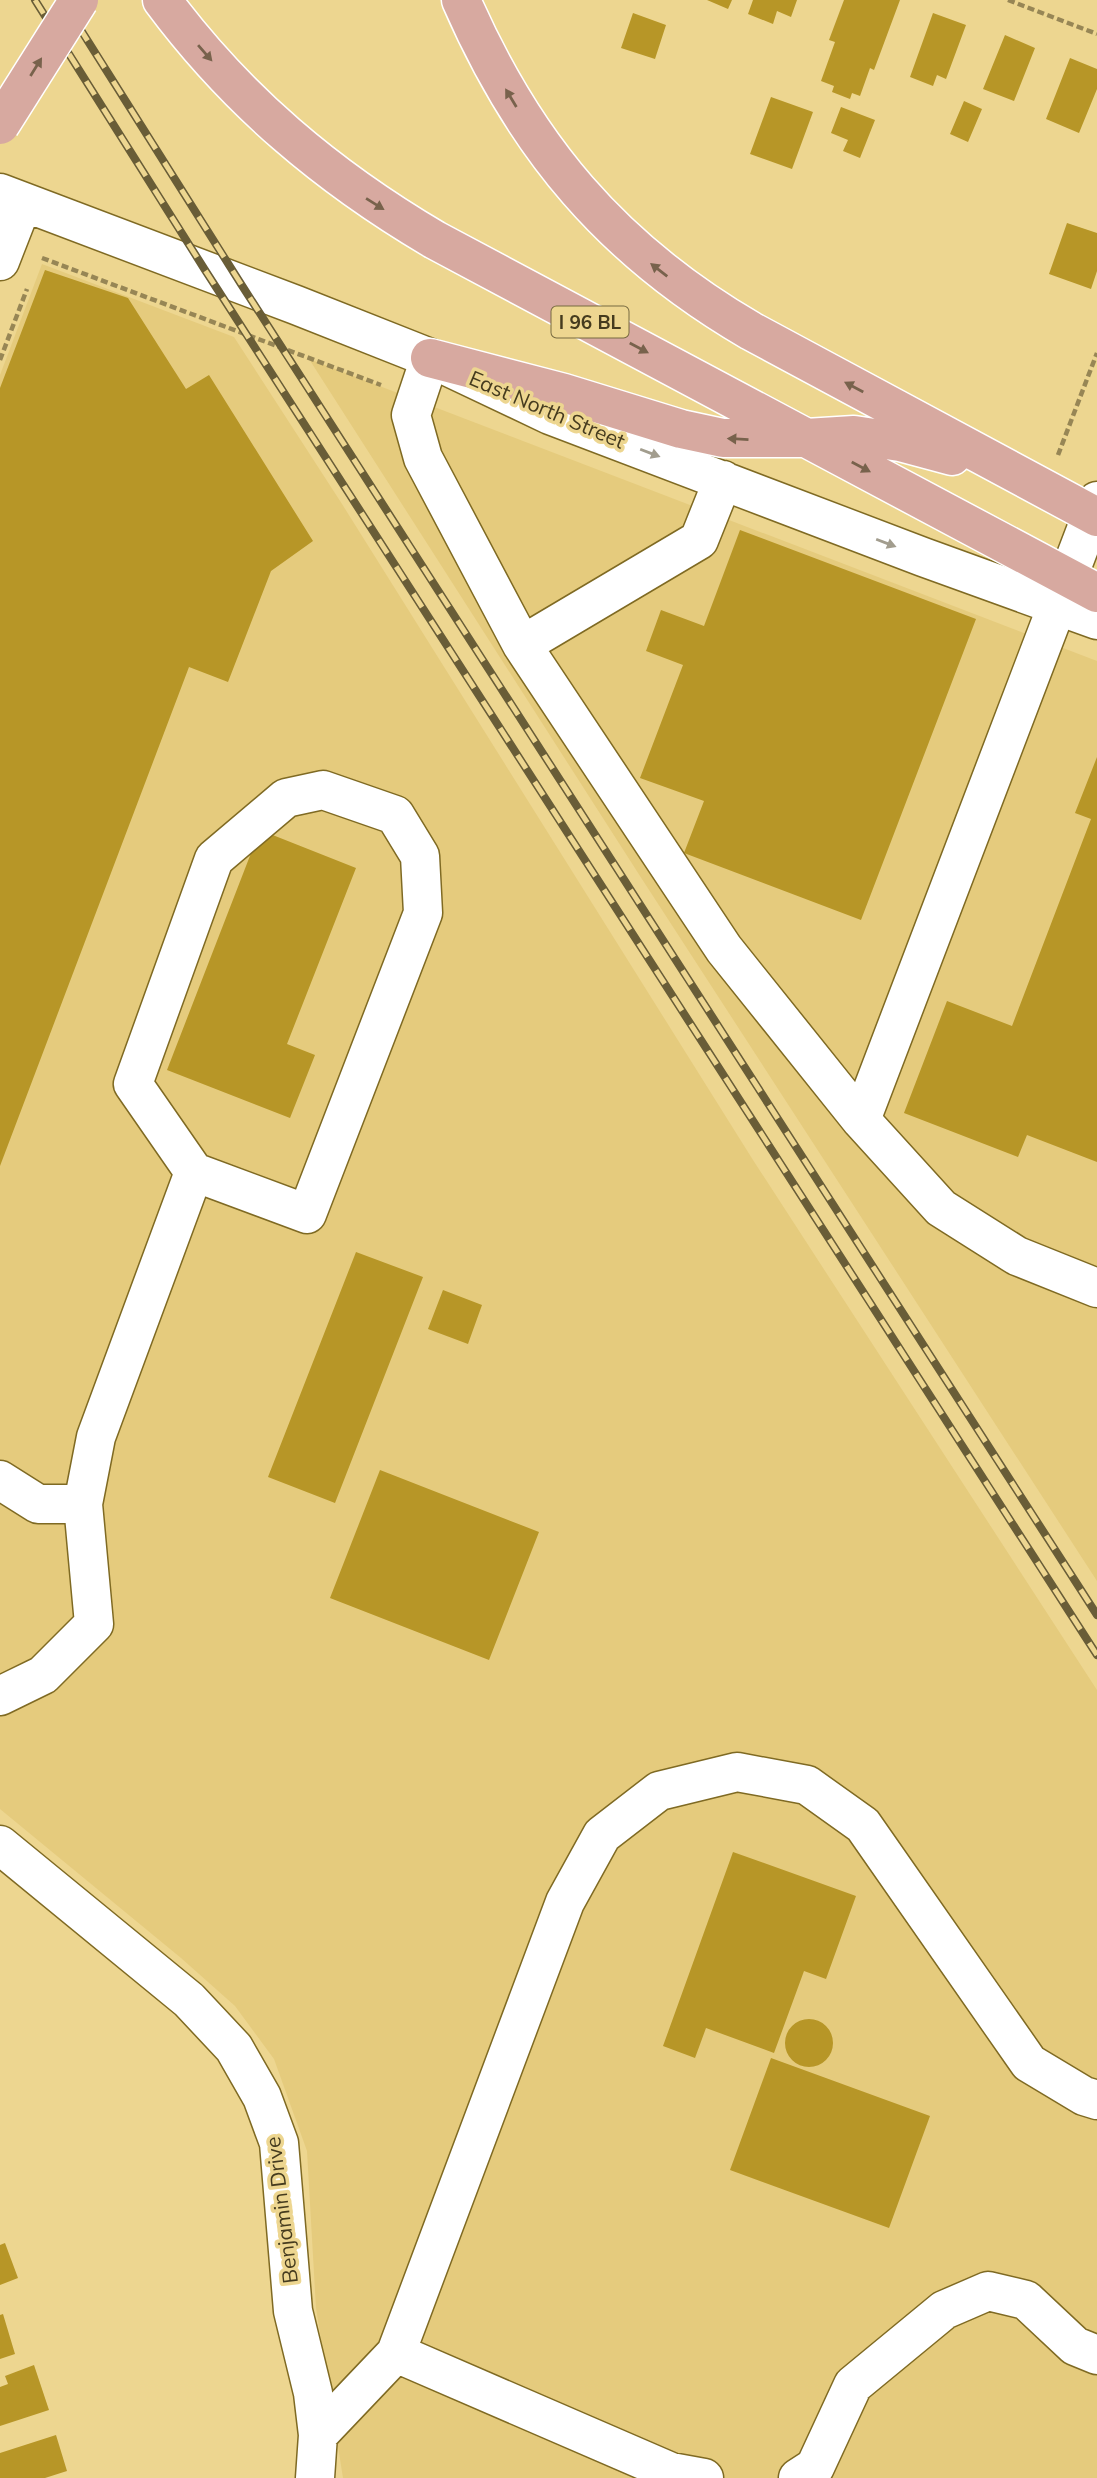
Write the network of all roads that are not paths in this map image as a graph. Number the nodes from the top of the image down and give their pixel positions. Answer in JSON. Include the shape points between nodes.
{"nodes":[{"id":1,"x":79,"y":0,"type":"edge"},
{"id":2,"x":162,"y":0,"type":"edge"},
{"id":3,"x":461,"y":0,"type":"edge"},
{"id":4,"x":0,"y":125,"type":"edge"},
{"id":5,"x":12,"y":197,"type":"edge"},
{"id":6,"x":0,"y":261,"type":"edge"},
{"id":7,"x":430,"y":358,"type":"junction"},
{"id":8,"x":806,"y":439,"type":"junction"},
{"id":9,"x":723,"y":480,"type":"junction"},
{"id":10,"x":1088,"y":508,"type":"edge"},
{"id":11,"x":1074,"y":592,"type":"edge"},
{"id":12,"x":1097,"y":620,"type":"edge"},
{"id":13,"x":522,"y":645,"type":"junction"},
{"id":14,"x":861,"y":1120,"type":"junction"},
{"id":15,"x":194,"y":1172,"type":"junction"},
{"id":16,"x":1097,"y":1288,"type":"edge"},
{"id":17,"x":0,"y":1480,"type":"edge"},
{"id":18,"x":83,"y":1504,"type":"junction"},
{"id":19,"x":0,"y":1696,"type":"edge"},
{"id":20,"x":0,"y":1845,"type":"edge"},
{"id":21,"x":1097,"y":2100,"type":"edge"},
{"id":22,"x":396,"y":2353,"type":"junction"},
{"id":23,"x":1097,"y":2355,"type":"edge"},
{"id":24,"x":318,"y":2435,"type":"junction"},
{"id":25,"x":315,"y":2478,"type":"edge"},
{"id":26,"x":704,"y":2478,"type":"edge"},
{"id":27,"x":797,"y":2478,"type":"edge"}],
"edges":[{"from":4,"to":1,"type":"main road","one_way":true,"bridge":true},
{"from":2,"to":8,"type":"main road","number":"I 96 BL","one_way":true,"via":[[215,65],[275,125],[365,197],[435,240]]},
{"from":10,"to":3,"type":"main road","one_way":true,"via":[[751,331],[651,263],[600,216],[544,150],[498,76]]},
{"from":5,"to":6,"type":"street"},
{"from":5,"to":7,"type":"street","name":"East North Street"},
{"from":8,"to":7,"type":"main road","one_way":true,"via":[[709,435]]},
{"from":7,"to":9,"type":"street","name":"East North Street","one_way":true,"via":[[550,415]]},
{"from":7,"to":13,"type":"street","via":[[411,415],[423,458]]},
{"from":8,"to":10,"type":"main road","via":[[854,435],[932,450]]},
{"from":8,"to":11,"type":"main road","number":"I 96 BL","one_way":true},
{"from":9,"to":11,"type":"street","name":"East North Street","one_way":true},
{"from":9,"to":13,"type":"street","via":[[699,540]]},
{"from":10,"to":11,"type":"street"},
{"from":11,"to":12,"type":"street","name":"East North Street"},
{"from":11,"to":14,"type":"street"},
{"from":13,"to":14,"type":"street","via":[[724,949]]},
{"from":14,"to":16,"type":"street","via":[[941,1208],[1017,1256]]},
{"from":15,"to":15,"type":"street","via":[[133,1084],[214,859],[286,798],[323,790],[396,815],[419,856],[423,913],[307,1214]]},
{"from":15,"to":18,"type":"street","via":[[96,1437]]},
{"from":17,"to":18,"type":"street","via":[[38,1504]]},
{"from":18,"to":19,"type":"street","via":[[94,1624],[43,1675]]},
{"from":20,"to":24,"type":"street","name":"Benjamin Drive","via":[[189,2000],[234,2048],[262,2097],[279,2143],[293,2311]]},
{"from":21,"to":22,"type":"street","via":[[1029,2063],[863,1825],[807,1786],[737,1772],[659,1791],[602,1835],[565,1902]]},
{"from":22,"to":24,"type":"street"},
{"from":22,"to":26,"type":"street","via":[[671,2472]]},
{"from":23,"to":27,"type":"street","via":[[1075,2346],[1026,2300],[988,2291],[944,2310],[853,2385],[815,2468]]},
{"from":24,"to":25,"type":"street","name":"Benjamin Drive"}]}
